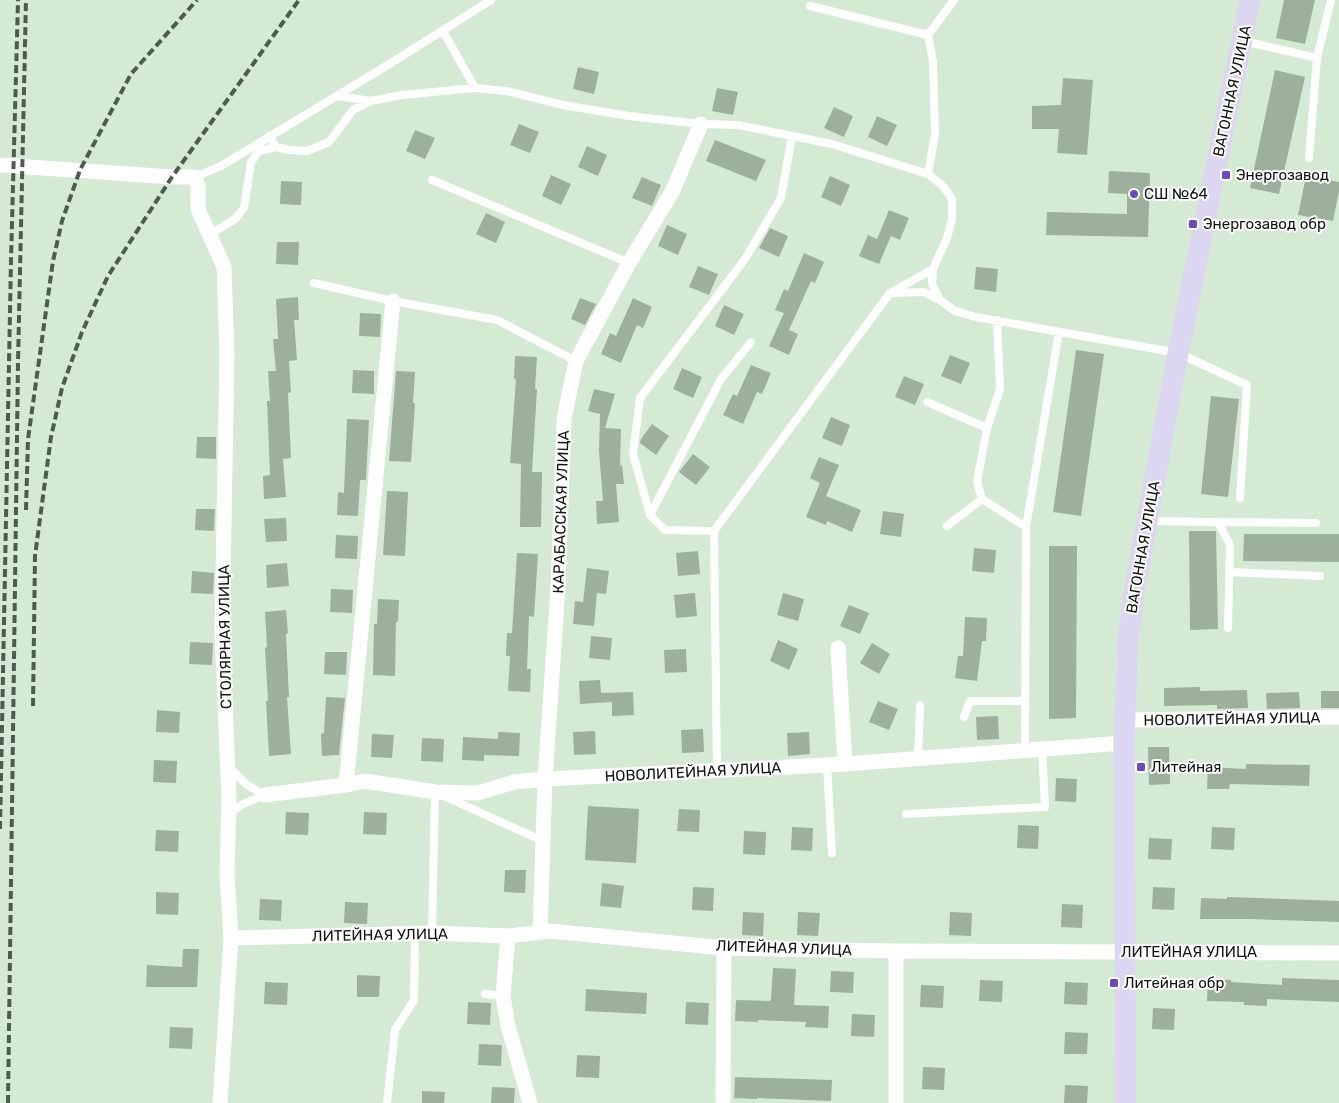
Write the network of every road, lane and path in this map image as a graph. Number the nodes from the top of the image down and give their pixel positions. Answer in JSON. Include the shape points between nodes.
{"nodes":[{"id":1,"x":491,"y":0,"type":"edge"},
{"id":2,"x":954,"y":0,"type":"edge"},
{"id":3,"x":1250,"y":0,"type":"edge"},
{"id":4,"x":1331,"y":0,"type":"edge"},
{"id":5,"x":810,"y":6,"type":"dead end"},
{"id":6,"x":443,"y":30,"type":"junction"},
{"id":7,"x":928,"y":34,"type":"junction"},
{"id":8,"x":1242,"y":40,"type":"junction"},
{"id":9,"x":1317,"y":58,"type":"junction"},
{"id":10,"x":475,"y":88,"type":"junction"},
{"id":11,"x":337,"y":96,"type":"junction"},
{"id":12,"x":371,"y":101,"type":"junction"},
{"id":13,"x":700,"y":124,"type":"junction"},
{"id":14,"x":269,"y":136,"type":"junction"},
{"id":15,"x":792,"y":136,"type":"junction"},
{"id":16,"x":276,"y":147,"type":"junction"},
{"id":17,"x":1309,"y":158,"type":"dead end"},
{"id":18,"x":0,"y":165,"type":"edge"},
{"id":19,"x":928,"y":174,"type":"junction"},
{"id":20,"x":194,"y":177,"type":"junction"},
{"id":21,"x":432,"y":180,"type":"dead end"},
{"id":22,"x":210,"y":235,"type":"junction"},
{"id":23,"x":629,"y":263,"type":"junction"},
{"id":24,"x":933,"y":269,"type":"junction"},
{"id":25,"x":314,"y":283,"type":"dead end"},
{"id":26,"x":890,"y":293,"type":"junction"},
{"id":27,"x":393,"y":300,"type":"junction"},
{"id":28,"x":940,"y":300,"type":"junction"},
{"id":29,"x":998,"y":320,"type":"junction"},
{"id":30,"x":1060,"y":332,"type":"junction"},
{"id":31,"x":750,"y":342,"type":"dead end"},
{"id":32,"x":1178,"y":353,"type":"junction"},
{"id":33,"x":576,"y":361,"type":"junction"},
{"id":34,"x":927,"y":402,"type":"dead end"},
{"id":35,"x":987,"y":428,"type":"junction"},
{"id":36,"x":1240,"y":498,"type":"dead end"},
{"id":37,"x":982,"y":499,"type":"junction"},
{"id":38,"x":650,"y":515,"type":"junction"},
{"id":39,"x":1147,"y":521,"type":"junction"},
{"id":40,"x":1218,"y":522,"type":"junction"},
{"id":41,"x":1316,"y":523,"type":"dead end"},
{"id":42,"x":947,"y":526,"type":"dead end"},
{"id":43,"x":1026,"y":527,"type":"junction"},
{"id":44,"x":714,"y":531,"type":"junction"},
{"id":45,"x":1229,"y":572,"type":"junction"},
{"id":46,"x":1320,"y":576,"type":"dead end"},
{"id":47,"x":1228,"y":628,"type":"dead end"},
{"id":48,"x":838,"y":648,"type":"dead end"},
{"id":49,"x":1025,"y":701,"type":"junction"},
{"id":50,"x":920,"y":705,"type":"dead end"},
{"id":51,"x":964,"y":717,"type":"dead end"},
{"id":52,"x":1339,"y":717,"type":"edge"},
{"id":53,"x":1125,"y":720,"type":"junction"},
{"id":54,"x":1124,"y":743,"type":"junction"},
{"id":55,"x":1042,"y":749,"type":"junction"},
{"id":56,"x":1024,"y":750,"type":"junction"},
{"id":57,"x":918,"y":758,"type":"junction"},
{"id":58,"x":845,"y":764,"type":"junction"},
{"id":59,"x":828,"y":765,"type":"junction"},
{"id":60,"x":228,"y":766,"type":"junction"},
{"id":61,"x":717,"y":771,"type":"junction"},
{"id":62,"x":545,"y":779,"type":"junction"},
{"id":63,"x":346,"y":785,"type":"junction"},
{"id":64,"x":435,"y":792,"type":"junction"},
{"id":65,"x":264,"y":794,"type":"junction"},
{"id":66,"x":229,"y":814,"type":"junction"},
{"id":67,"x":906,"y":814,"type":"dead end"},
{"id":68,"x":543,"y":841,"type":"junction"},
{"id":69,"x":832,"y":854,"type":"dead end"},
{"id":70,"x":540,"y":932,"type":"junction"},
{"id":71,"x":432,"y":933,"type":"junction"},
{"id":72,"x":415,"y":935,"type":"junction"},
{"id":73,"x":508,"y":936,"type":"junction"},
{"id":74,"x":231,"y":938,"type":"junction"},
{"id":75,"x":724,"y":948,"type":"junction"},
{"id":76,"x":896,"y":951,"type":"junction"},
{"id":77,"x":1125,"y":952,"type":"junction"},
{"id":78,"x":1339,"y":953,"type":"edge"},
{"id":79,"x":485,"y":994,"type":"dead end"},
{"id":80,"x":503,"y":996,"type":"junction"},
{"id":81,"x":220,"y":1103,"type":"edge"},
{"id":82,"x":387,"y":1103,"type":"edge"},
{"id":83,"x":530,"y":1103,"type":"edge"},
{"id":84,"x":723,"y":1103,"type":"edge"},
{"id":85,"x":896,"y":1103,"type":"edge"},
{"id":86,"x":1126,"y":1103,"type":"edge"}],
"edges":[{"from":1,"to":6,"type":"lane"},
{"from":2,"to":7,"type":"lane"},
{"from":3,"to":8,"type":"street","name":"ВАГОННАЯ УЛИЦА"},
{"from":4,"to":9,"type":"lane"},
{"from":5,"to":7,"type":"lane"},
{"from":6,"to":10,"type":"lane"},
{"from":6,"to":11,"type":"lane"},
{"from":7,"to":19,"type":"lane","via":[[934,62],[935,134]]},
{"from":8,"to":9,"type":"lane"},
{"from":8,"to":32,"type":"street","name":"ВАГОННАЯ УЛИЦА"},
{"from":9,"to":17,"type":"lane"},
{"from":10,"to":12,"type":"lane"},
{"from":10,"to":13,"type":"lane","via":[[506,91],[629,116]]},
{"from":11,"to":12,"type":"lane"},
{"from":11,"to":14,"type":"lane"},
{"from":12,"to":16,"type":"lane","via":[[353,110],[329,142],[307,151]]},
{"from":13,"to":15,"type":"lane","via":[[738,125]]},
{"from":13,"to":23,"type":"street","name":"КАРАБАССКАЯ УЛИЦА","via":[[672,192]]},
{"from":14,"to":16,"type":"lane"},
{"from":14,"to":20,"type":"lane","via":[[220,166]]},
{"from":15,"to":19,"type":"lane","via":[[832,144]]},
{"from":15,"to":38,"type":"lane","via":[[781,198],[745,259],[640,398],[634,454]]},
{"from":16,"to":22,"type":"lane","via":[[259,152],[251,162],[244,208],[235,219]]},
{"from":18,"to":20,"type":"street"},
{"from":19,"to":24,"type":"lane","via":[[943,186],[952,199],[952,219],[947,238]]},
{"from":20,"to":22,"type":"street","name":"СТОЛЯРНАЯ УЛИЦА","via":[[198,186],[198,209]]},
{"from":21,"to":23,"type":"lane"},
{"from":22,"to":60,"type":"street","name":"СТОЛЯРНАЯ УЛИЦА","via":[[224,267],[227,355],[222,631]]},
{"from":23,"to":33,"type":"street","name":"КАРАБАССКАЯ УЛИЦА"},
{"from":24,"to":26,"type":"lane"},
{"from":24,"to":28,"type":"lane","via":[[932,284]]},
{"from":25,"to":27,"type":"lane"},
{"from":26,"to":28,"type":"lane","via":[[924,292]]},
{"from":26,"to":44,"type":"lane"},
{"from":27,"to":33,"type":"lane","via":[[497,320]]},
{"from":27,"to":63,"type":"street"},
{"from":28,"to":29,"type":"lane","via":[[956,311]]},
{"from":29,"to":30,"type":"lane"},
{"from":29,"to":35,"type":"lane","via":[[1000,389]]},
{"from":30,"to":32,"type":"lane"},
{"from":30,"to":43,"type":"lane"},
{"from":31,"to":38,"type":"lane","via":[[721,379]]},
{"from":32,"to":36,"type":"lane","via":[[1247,386]]},
{"from":32,"to":39,"type":"street","name":"ВАГОННАЯ УЛИЦА"},
{"from":33,"to":62,"type":"street","name":"КАРАБАССКАЯ УЛИЦА","via":[[564,419],[558,597]]},
{"from":34,"to":35,"type":"lane"},
{"from":35,"to":37,"type":"lane","via":[[976,482]]},
{"from":37,"to":42,"type":"lane"},
{"from":37,"to":43,"type":"lane"},
{"from":38,"to":44,"type":"lane","via":[[665,530]]},
{"from":39,"to":40,"type":"lane"},
{"from":39,"to":53,"type":"street","name":"ВАГОННАЯ УЛИЦА","via":[[1129,634]]},
{"from":40,"to":41,"type":"lane"},
{"from":40,"to":45,"type":"lane","via":[[1230,545]]},
{"from":43,"to":49,"type":"lane"},
{"from":44,"to":61,"type":"lane"},
{"from":45,"to":46,"type":"lane"},
{"from":45,"to":47,"type":"lane"},
{"from":48,"to":58,"type":"street"},
{"from":49,"to":51,"type":"lane","via":[[970,701]]},
{"from":49,"to":56,"type":"lane"},
{"from":50,"to":57,"type":"lane"},
{"from":52,"to":53,"type":"street","name":"НОВОЛИТЕЙНАЯ УЛИЦА"},
{"from":53,"to":54,"type":"street","name":"ВАГОННАЯ УЛИЦА"},
{"from":54,"to":55,"type":"street","name":"НОВОЛИТЕЙНАЯ УЛИЦА"},
{"from":54,"to":77,"type":"street","name":"ВАГОННАЯ УЛИЦА"},
{"from":55,"to":56,"type":"street","name":"НОВОЛИТЕЙНАЯ УЛИЦА"},
{"from":55,"to":67,"type":"lane","via":[[1045,807]]},
{"from":56,"to":57,"type":"street","name":"НОВОЛИТЕЙНАЯ УЛИЦА"},
{"from":57,"to":58,"type":"street","name":"НОВОЛИТЕЙНАЯ УЛИЦА"},
{"from":58,"to":59,"type":"street","name":"НОВОЛИТЕЙНАЯ УЛИЦА"},
{"from":59,"to":61,"type":"street","name":"НОВОЛИТЕЙНАЯ УЛИЦА"},
{"from":59,"to":69,"type":"lane"},
{"from":60,"to":65,"type":"lane","via":[[246,784]]},
{"from":60,"to":66,"type":"street","name":"СТОЛЯРНАЯ УЛИЦА"},
{"from":61,"to":62,"type":"street","name":"НОВОЛИТЕЙНАЯ УЛИЦА"},
{"from":62,"to":64,"type":"street","name":"НОВОЛИТЕЙНАЯ УЛИЦА","via":[[514,782],[478,793]]},
{"from":62,"to":68,"type":"street","name":"КАРАБАССКАЯ УЛИЦА"},
{"from":63,"to":64,"type":"street","name":"НОВОЛИТЕЙНАЯ УЛИЦА","via":[[365,781]]},
{"from":63,"to":65,"type":"street","name":"НОВОЛИТЕЙНАЯ УЛИЦА"},
{"from":64,"to":68,"type":"lane"},
{"from":64,"to":71,"type":"lane"},
{"from":65,"to":66,"type":"lane"},
{"from":66,"to":74,"type":"street","name":"СТОЛЯРНАЯ УЛИЦА","via":[[227,874]]},
{"from":68,"to":70,"type":"street","name":"КАРАБАССКАЯ УЛИЦА"},
{"from":70,"to":73,"type":"street","name":"ЛИТЕЙНАЯ УЛИЦА"},
{"from":70,"to":75,"type":"street","name":"ЛИТЕЙНАЯ УЛИЦА"},
{"from":71,"to":72,"type":"street","name":"ЛИТЕЙНАЯ УЛИЦА"},
{"from":71,"to":73,"type":"street","name":"ЛИТЕЙНАЯ УЛИЦА"},
{"from":72,"to":74,"type":"street","name":"ЛИТЕЙНАЯ УЛИЦА"},
{"from":72,"to":82,"type":"lane","via":[[414,1000],[394,1030]]},
{"from":73,"to":80,"type":"street"},
{"from":74,"to":81,"type":"street","name":"СТОЛЯРНАЯ УЛИЦА"},
{"from":75,"to":76,"type":"street","name":"ЛИТЕЙНАЯ УЛИЦА"},
{"from":75,"to":84,"type":"street"},
{"from":76,"to":77,"type":"street","name":"ЛИТЕЙНАЯ УЛИЦА"},
{"from":76,"to":85,"type":"street"},
{"from":77,"to":78,"type":"street","name":"ЛИТЕЙНАЯ УЛИЦА"},
{"from":77,"to":86,"type":"street","name":"ВАГОННАЯ УЛИЦА"},
{"from":79,"to":80,"type":"lane"},
{"from":80,"to":83,"type":"street"}]}
